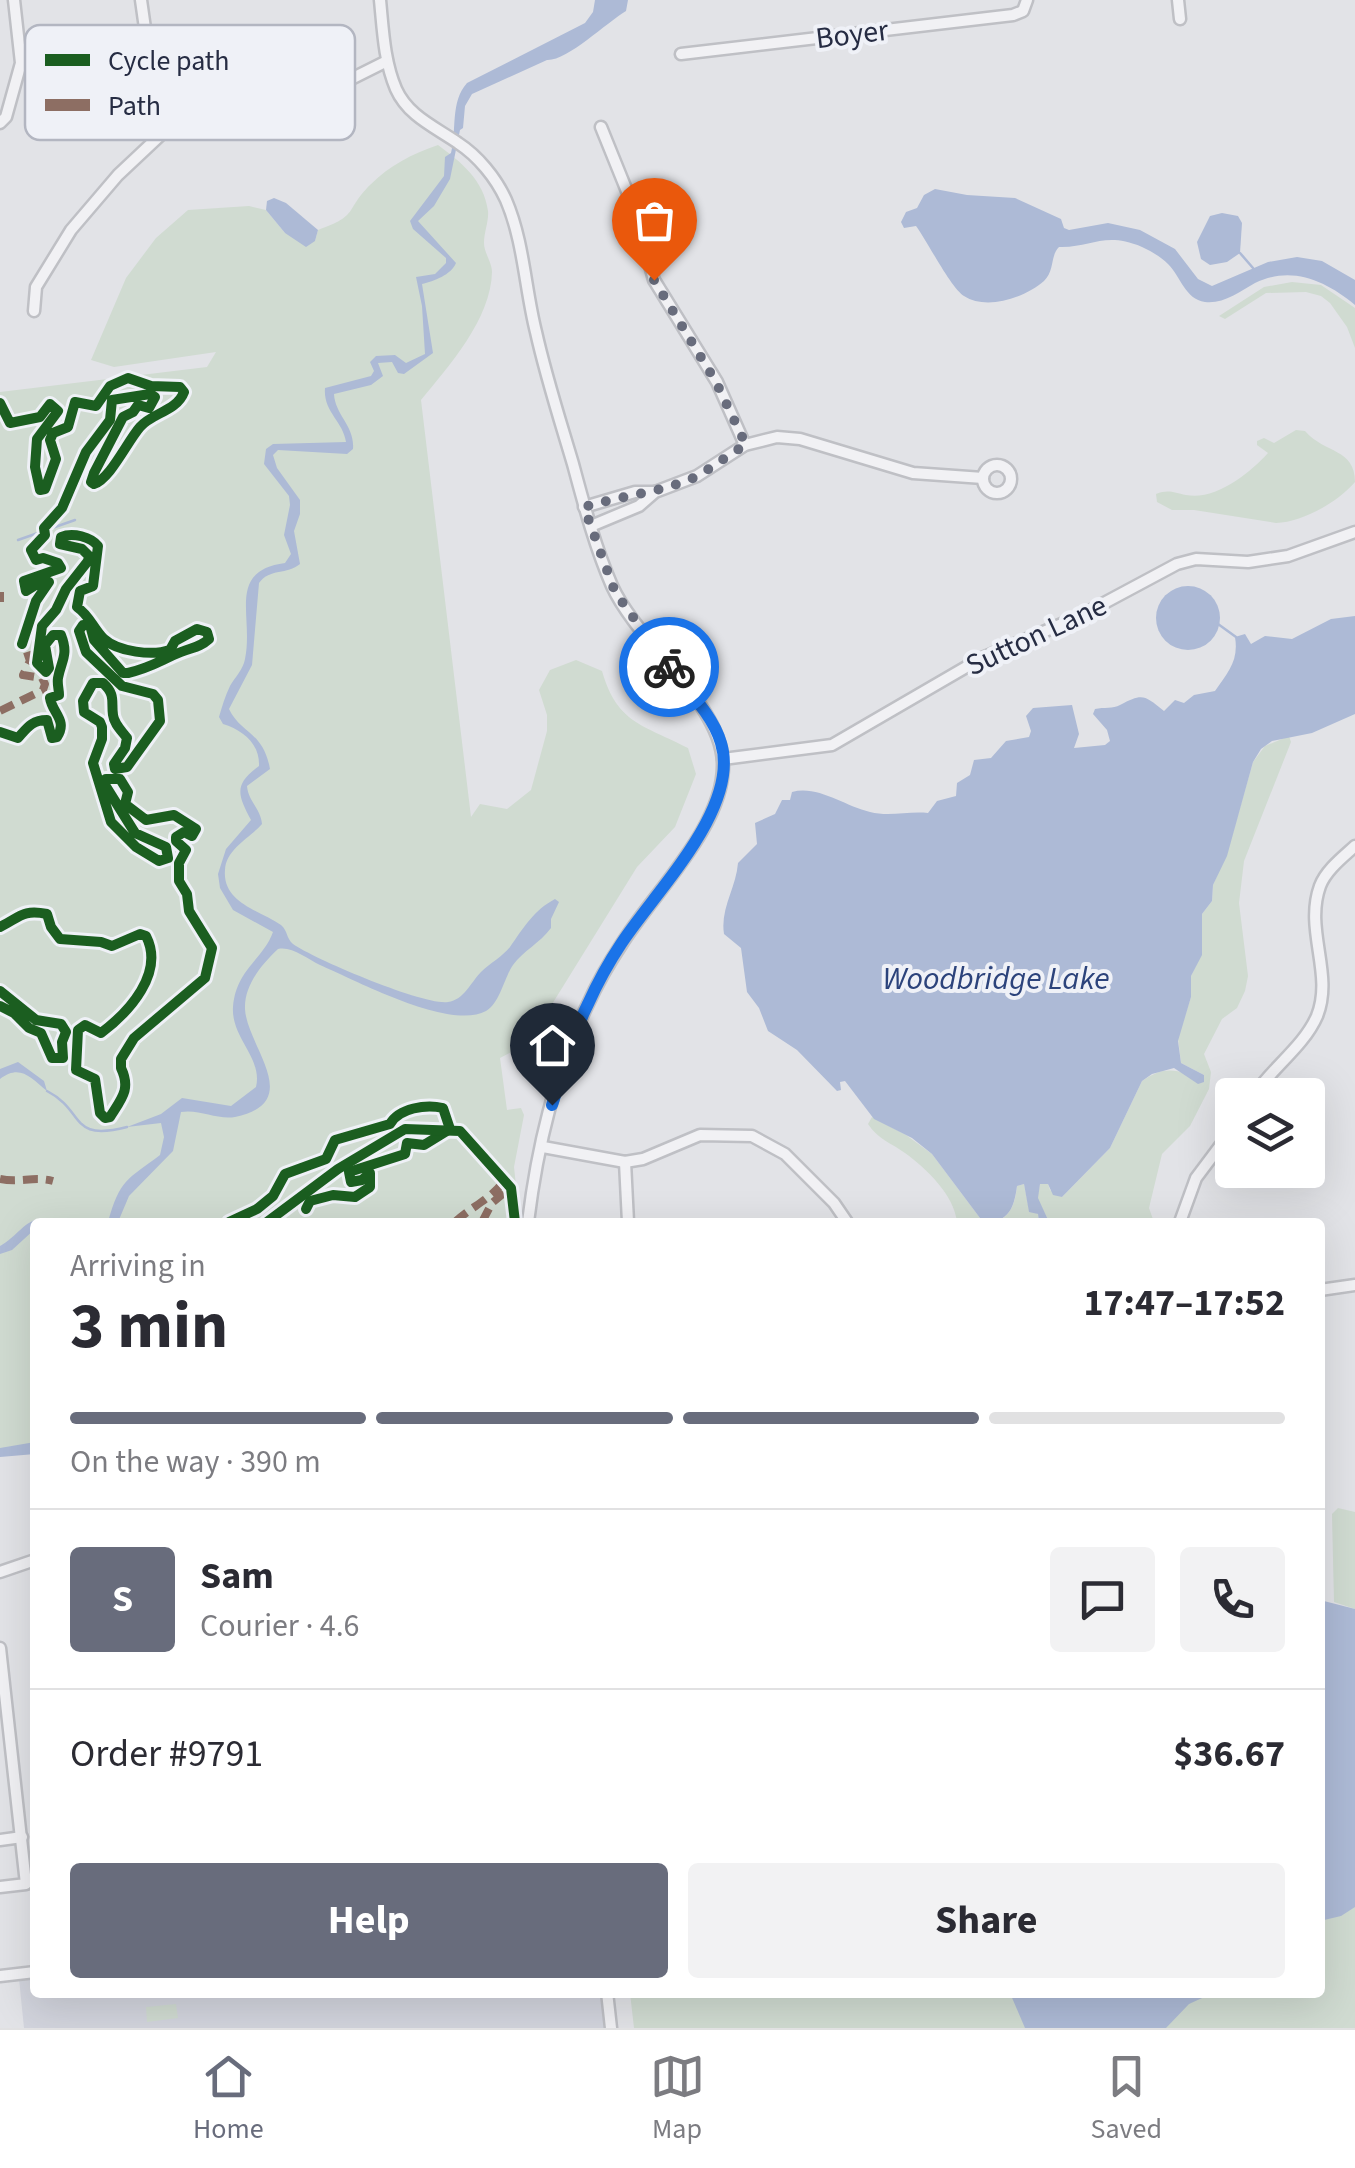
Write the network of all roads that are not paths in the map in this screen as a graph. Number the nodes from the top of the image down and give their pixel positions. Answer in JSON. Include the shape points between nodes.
{"nodes":[{"id":1,"x":14,"y":0,"type":"edge"},
{"id":2,"x":141,"y":0,"type":"edge"},
{"id":3,"x":380,"y":0,"type":"edge"},
{"id":4,"x":1178,"y":0,"type":"edge"},
{"id":5,"x":1025,"y":6,"type":"edge"},
{"id":6,"x":1180,"y":19,"type":"dead end"},
{"id":7,"x":144,"y":25,"type":"edge"},
{"id":8,"x":681,"y":54,"type":"dead end"},
{"id":9,"x":387,"y":61,"type":"junction"},
{"id":10,"x":355,"y":77,"type":"edge"},
{"id":11,"x":0,"y":123,"type":"edge"},
{"id":12,"x":600,"y":127,"type":"dead end"},
{"id":13,"x":155,"y":140,"type":"edge"},
{"id":14,"x":34,"y":311,"type":"dead end"},
{"id":15,"x":746,"y":445,"type":"junction"},
{"id":16,"x":983,"y":478,"type":"dead end"},
{"id":17,"x":655,"y":492,"type":"junction"},
{"id":18,"x":584,"y":507,"type":"junction"},
{"id":19,"x":591,"y":526,"type":"junction"},
{"id":20,"x":1355,"y":532,"type":"edge"},
{"id":21,"x":722,"y":759,"type":"junction"},
{"id":22,"x":1355,"y":846,"type":"edge"},
{"id":23,"x":1268,"y":1078,"type":"edge"},
{"id":24,"x":543,"y":1147,"type":"junction"},
{"id":25,"x":1215,"y":1153,"type":"edge"},
{"id":26,"x":625,"y":1162,"type":"junction"},
{"id":27,"x":529,"y":1218,"type":"edge"},
{"id":28,"x":628,"y":1218,"type":"edge"},
{"id":29,"x":845,"y":1218,"type":"edge"},
{"id":30,"x":1181,"y":1218,"type":"edge"},
{"id":31,"x":1355,"y":1284,"type":"edge"},
{"id":32,"x":1325,"y":1289,"type":"edge"},
{"id":33,"x":30,"y":1562,"type":"edge"},
{"id":34,"x":0,"y":1572,"type":"edge"},
{"id":35,"x":0,"y":1648,"type":"edge"},
{"id":36,"x":4,"y":1711,"type":"edge"},
{"id":37,"x":22,"y":1837,"type":"junction"},
{"id":38,"x":0,"y":1840,"type":"edge"},
{"id":39,"x":0,"y":1886,"type":"edge"},
{"id":40,"x":30,"y":1973,"type":"edge"},
{"id":41,"x":0,"y":1976,"type":"edge"},
{"id":42,"x":608,"y":1998,"type":"edge"},
{"id":43,"x":611,"y":2028,"type":"edge"}],
"edges":[{"from":1,"to":11,"type":"street","via":[[21,63]]},
{"from":2,"to":7,"type":"street"},
{"from":3,"to":9,"type":"street"},
{"from":4,"to":6,"type":"street"},
{"from":5,"to":8,"type":"street","name":"Boyer"},
{"from":9,"to":10,"type":"street"},
{"from":9,"to":18,"type":"street","via":[[397,91],[418,118],[473,155],[505,198]]},
{"from":12,"to":15,"type":"street","via":[[635,211],[654,280]]},
{"from":13,"to":14,"type":"street","via":[[71,230],[36,288]]},
{"from":15,"to":16,"type":"street","via":[[800,439],[913,474]]},
{"from":15,"to":17,"type":"street"},
{"from":17,"to":18,"type":"street"},
{"from":17,"to":19,"type":"street"},
{"from":18,"to":19,"type":"street"},
{"from":19,"to":21,"type":"street","via":[[622,606],[704,712],[722,744]]},
{"from":20,"to":21,"type":"street","name":"Sutton Lane","via":[[1288,556],[1177,564],[980,659],[832,745]]},
{"from":21,"to":24,"type":"street","via":[[720,792],[706,822],[588,1004]]},
{"from":22,"to":23,"type":"street","via":[[1319,888],[1315,930],[1324,988],[1316,1018]]},
{"from":24,"to":26,"type":"street"},
{"from":24,"to":27,"type":"street"},
{"from":25,"to":30,"type":"street","via":[[1196,1178]]},
{"from":26,"to":28,"type":"street"},
{"from":26,"to":29,"type":"street","via":[[700,1135],[752,1136],[785,1154]]},
{"from":31,"to":32,"type":"street"},
{"from":33,"to":34,"type":"street"},
{"from":35,"to":36,"type":"street"},
{"from":36,"to":37,"type":"street"},
{"from":37,"to":38,"type":"street"},
{"from":37,"to":39,"type":"street","via":[[26,1884]]},
{"from":40,"to":41,"type":"street"},
{"from":42,"to":43,"type":"street"}]}
